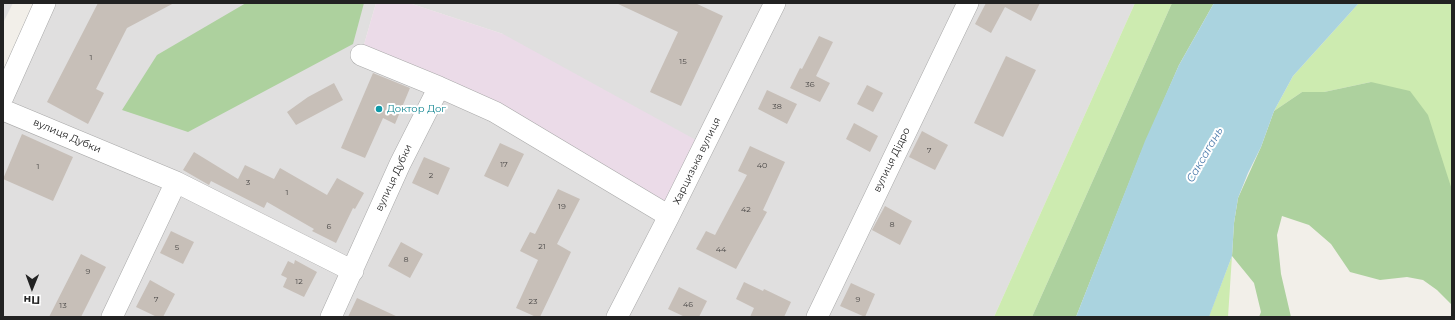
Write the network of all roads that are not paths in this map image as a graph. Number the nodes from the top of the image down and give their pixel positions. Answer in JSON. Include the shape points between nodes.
{"nodes":[{"id":1,"x":45,"y":3,"type":"edge"},
{"id":2,"x":968,"y":3,"type":"edge"},
{"id":3,"x":770,"y":4,"type":"edge"},
{"id":4,"x":361,"y":55,"type":"dead end"},
{"id":5,"x":439,"y":86,"type":"junction"},
{"id":6,"x":3,"y":97,"type":"edge"},
{"id":7,"x":3,"y":110,"type":"edge"},
{"id":8,"x":176,"y":182,"type":"junction"},
{"id":9,"x":669,"y":216,"type":"junction"},
{"id":10,"x":352,"y":271,"type":"junction"},
{"id":11,"x":112,"y":317,"type":"edge"},
{"id":12,"x":331,"y":317,"type":"edge"},
{"id":13,"x":617,"y":317,"type":"edge"},
{"id":14,"x":817,"y":317,"type":"edge"}],
"edges":[{"from":1,"to":6,"type":"street"},
{"from":2,"to":14,"type":"street","name":"вулиця Дідро"},
{"from":3,"to":9,"type":"street","name":"Харцизька вулиця"},
{"from":4,"to":5,"type":"street"},
{"from":5,"to":9,"type":"street","via":[[495,112]]},
{"from":5,"to":10,"type":"street","name":"вулиця Дубки","via":[[400,164]]},
{"from":7,"to":8,"type":"street","name":"вулиця Дубки"},
{"from":8,"to":10,"type":"street","name":"вулиця Дубки"},
{"from":8,"to":11,"type":"street"},
{"from":9,"to":13,"type":"street","name":"Харцизька вулиця"},
{"from":10,"to":12,"type":"street","name":"вулиця Дубки"}]}
